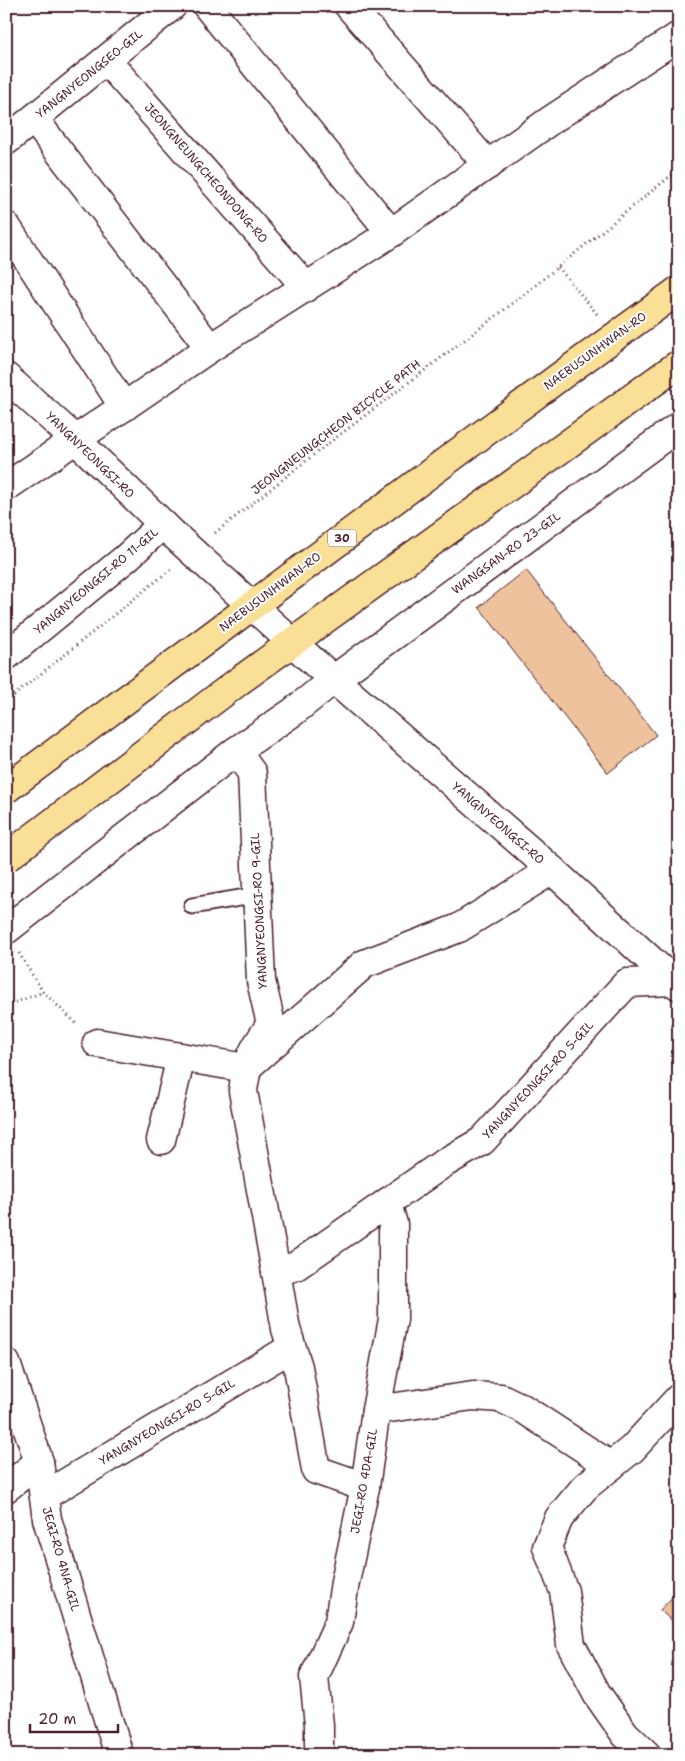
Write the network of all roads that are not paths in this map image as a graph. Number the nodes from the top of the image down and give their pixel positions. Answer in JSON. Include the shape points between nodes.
{"nodes":[{"id":1,"x":172,"y":6,"type":"edge"},
{"id":2,"x":207,"y":6,"type":"edge"},
{"id":3,"x":350,"y":6,"type":"edge"},
{"id":4,"x":679,"y":36,"type":"edge"},
{"id":5,"x":106,"y":60,"type":"junction"},
{"id":6,"x":34,"y":118,"type":"junction"},
{"id":7,"x":6,"y":141,"type":"edge"},
{"id":8,"x":488,"y":165,"type":"junction"},
{"id":9,"x":6,"y":226,"type":"edge"},
{"id":10,"x":391,"y":233,"type":"junction"},
{"id":11,"x":306,"y":287,"type":"junction"},
{"id":12,"x":679,"y":290,"type":"edge"},
{"id":13,"x":210,"y":348,"type":"junction"},
{"id":14,"x":679,"y":364,"type":"edge"},
{"id":15,"x":6,"y":377,"type":"edge"},
{"id":16,"x":124,"y":407,"type":"junction"},
{"id":17,"x":679,"y":426,"type":"edge"},
{"id":18,"x":76,"y":440,"type":"junction"},
{"id":19,"x":6,"y":487,"type":"edge"},
{"id":20,"x":168,"y":529,"type":"junction"},
{"id":21,"x":6,"y":656,"type":"edge"},
{"id":22,"x":324,"y":671,"type":"junction"},
{"id":23,"x":236,"y":751,"type":"junction"},
{"id":24,"x":6,"y":789,"type":"edge"},
{"id":25,"x":6,"y":858,"type":"edge"},
{"id":26,"x":552,"y":870,"type":"junction"},
{"id":27,"x":258,"y":895,"type":"junction"},
{"id":28,"x":192,"y":906,"type":"dead end"},
{"id":29,"x":12,"y":940,"type":"edge"},
{"id":30,"x":676,"y":984,"type":"edge"},
{"id":31,"x":97,"y":1043,"type":"road end"},
{"id":32,"x":181,"y":1057,"type":"junction"},
{"id":33,"x":246,"y":1068,"type":"junction"},
{"id":34,"x":161,"y":1140,"type":"dead end"},
{"id":35,"x":387,"y":1203,"type":"junction"},
{"id":36,"x":276,"y":1272,"type":"junction"},
{"id":37,"x":291,"y":1348,"type":"junction"},
{"id":38,"x":6,"y":1363,"type":"edge"},
{"id":39,"x":679,"y":1398,"type":"edge"},
{"id":40,"x":376,"y":1410,"type":"junction"},
{"id":41,"x":39,"y":1462,"type":"junction"},
{"id":42,"x":611,"y":1466,"type":"junction"},
{"id":43,"x":365,"y":1487,"type":"junction"},
{"id":44,"x":6,"y":1488,"type":"edge"},
{"id":45,"x":44,"y":1496,"type":"junction"},
{"id":46,"x":119,"y":1755,"type":"edge"},
{"id":47,"x":319,"y":1755,"type":"edge"},
{"id":48,"x":646,"y":1755,"type":"edge"}],
"edges":[{"from":1,"to":5,"type":"street","name":"YANGNYEONGSEO-GIL"},
{"from":2,"to":10,"type":"street"},
{"from":3,"to":8,"type":"street"},
{"from":4,"to":8,"type":"street"},
{"from":5,"to":6,"type":"street","name":"YANGNYEONGSEO-GIL"},
{"from":5,"to":11,"type":"street","name":"JEONGNEUNGCHEONDONG-RO"},
{"from":6,"to":7,"type":"street","name":"YANGNYEONGSEO-GIL"},
{"from":6,"to":13,"type":"street"},
{"from":8,"to":10,"type":"street"},
{"from":9,"to":16,"type":"street"},
{"from":10,"to":11,"type":"street"},
{"from":11,"to":13,"type":"street"},
{"from":12,"to":24,"type":"highway","name":"NAEBUSUNHWAN-RO","number":"30","bridge":true},
{"from":13,"to":16,"type":"street"},
{"from":14,"to":25,"type":"highway","bridge":true,"via":[[239,681]]},
{"from":15,"to":18,"type":"street","name":"YANGNYEONGSI-RO"},
{"from":16,"to":18,"type":"street"},
{"from":17,"to":22,"type":"street","name":"WANGSAN-RO 23-GIL"},
{"from":18,"to":19,"type":"street"},
{"from":18,"to":20,"type":"street","name":"YANGNYEONGSI-RO"},
{"from":20,"to":21,"type":"street","name":"YANGNYEONGSI-RO 11-GIL","via":[[126,558]]},
{"from":20,"to":22,"type":"street","name":"YANGNYEONGSI-RO","bridge":true},
{"from":22,"to":23,"type":"street","via":[[293,712]]},
{"from":22,"to":26,"type":"street","name":"YANGNYEONGSI-RO"},
{"from":23,"to":27,"type":"street","name":"YANGNYEONGSI-RO 9-GIL","via":[[252,773]]},
{"from":23,"to":29,"type":"street"},
{"from":26,"to":30,"type":"street","name":"YANGNYEONGSI-RO"},
{"from":26,"to":33,"type":"street","via":[[459,928],[364,964]]},
{"from":27,"to":28,"type":"lane"},
{"from":27,"to":33,"type":"street","name":"YANGNYEONGSI-RO 9-GIL","via":[[261,981],[271,1024],[253,1050]]},
{"from":30,"to":35,"type":"street","name":"YANGNYEONGSI-RO 5-GIL","via":[[627,983],[482,1141]]},
{"from":31,"to":32,"type":"street"},
{"from":32,"to":33,"type":"street"},
{"from":32,"to":34,"type":"street"},
{"from":33,"to":36,"type":"street","via":[[243,1091]]},
{"from":35,"to":36,"type":"street","name":"YANGNYEONGSI-RO 5-GIL","via":[[296,1266]]},
{"from":35,"to":40,"type":"street","name":"JEGI-RO 4DA-GIL","via":[[393,1224],[393,1319]]},
{"from":36,"to":37,"type":"street"},
{"from":37,"to":43,"type":"street","via":[[298,1367],[316,1470]]},
{"from":37,"to":45,"type":"street","name":"YANGNYEONGSI-RO 5-GIL"},
{"from":38,"to":41,"type":"street","name":"JEGI-RO 4NA-GIL"},
{"from":39,"to":42,"type":"street","via":[[632,1449]]},
{"from":40,"to":42,"type":"street","via":[[473,1396],[501,1398],[522,1408]]},
{"from":40,"to":43,"type":"street","name":"JEGI-RO 4DA-GIL"},
{"from":41,"to":44,"type":"street"},
{"from":41,"to":45,"type":"street","name":"JEGI-RO 4NA-GIL"},
{"from":42,"to":48,"type":"street","via":[[585,1487],[559,1518],[547,1548],[564,1591],[571,1645],[596,1694],[625,1734]]},
{"from":43,"to":47,"type":"street","name":"JEGI-RO 4DA-GIL","via":[[339,1622],[314,1678]]},
{"from":45,"to":46,"type":"street","name":"JEGI-RO 4NA-GIL","via":[[47,1518]]}]}
